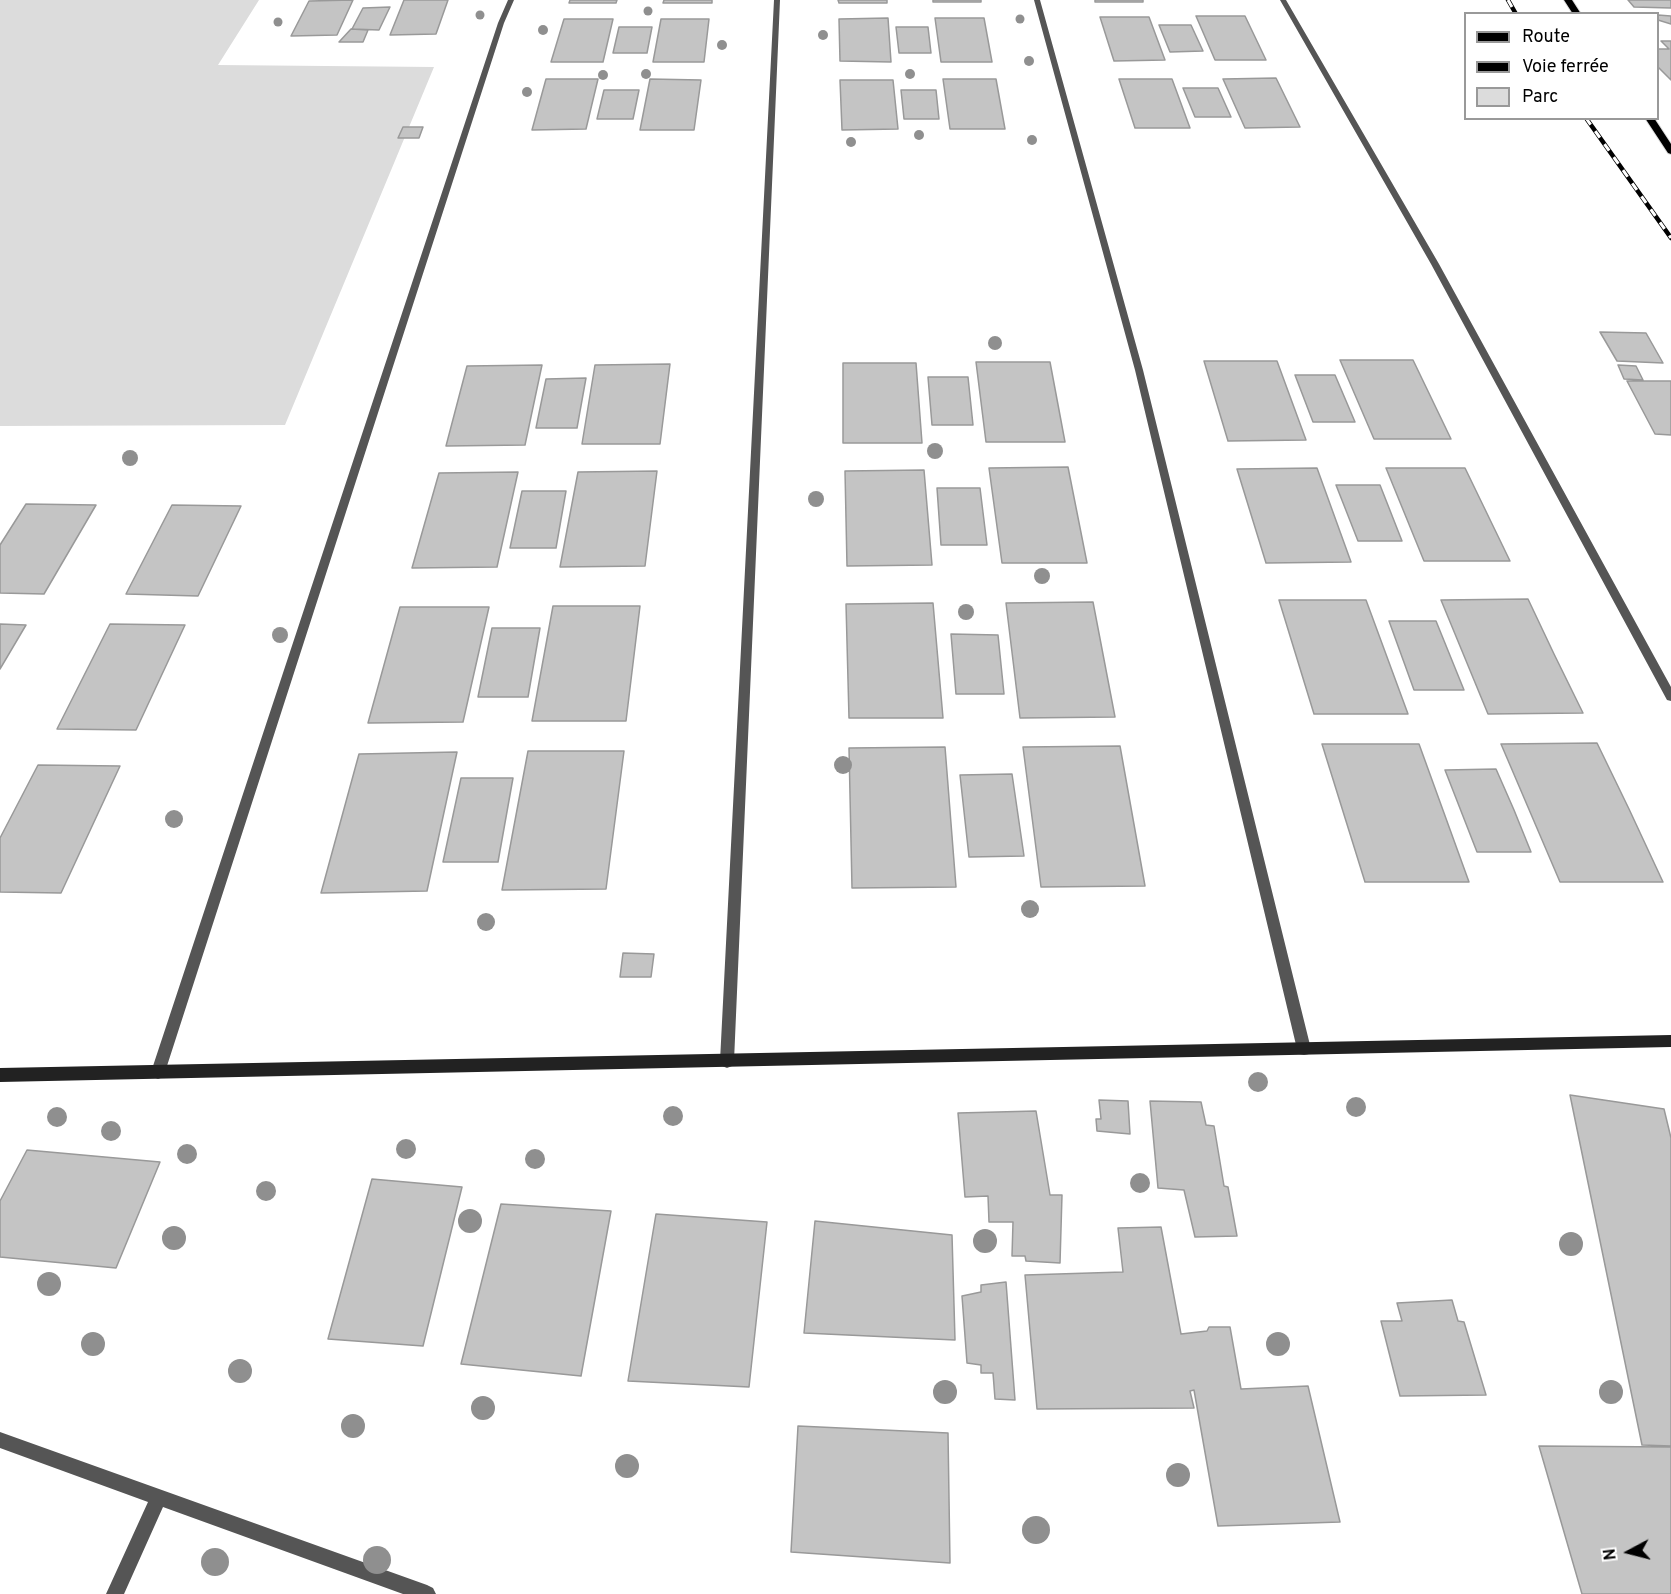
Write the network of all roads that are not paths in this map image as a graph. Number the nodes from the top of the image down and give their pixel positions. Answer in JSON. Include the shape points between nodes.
{"nodes":[{"id":1,"x":511,"y":0,"type":"edge"},
{"id":2,"x":777,"y":0,"type":"edge"},
{"id":3,"x":1038,"y":0,"type":"edge"},
{"id":4,"x":1284,"y":0,"type":"edge"},
{"id":5,"x":1650,"y":120,"type":"edge"},
{"id":6,"x":1671,"y":151,"type":"edge"},
{"id":7,"x":1671,"y":697,"type":"edge"},
{"id":8,"x":1671,"y":1041,"type":"edge"},
{"id":9,"x":1304,"y":1049,"type":"junction"},
{"id":10,"x":727,"y":1061,"type":"junction"},
{"id":11,"x":158,"y":1072,"type":"junction"},
{"id":12,"x":0,"y":1076,"type":"edge"},
{"id":13,"x":0,"y":1440,"type":"edge"},
{"id":14,"x":159,"y":1497,"type":"junction"},
{"id":15,"x":115,"y":1594,"type":"edge"},
{"id":16,"x":427,"y":1594,"type":"edge"}],
"edges":[{"from":1,"to":11,"type":"street"},
{"from":2,"to":10,"type":"street"},
{"from":3,"to":9,"type":"street","via":[[1138,370]]},
{"from":4,"to":7,"type":"street","via":[[1435,264]]},
{"from":5,"to":6,"type":"main road"},
{"from":8,"to":9,"type":"main road"},
{"from":9,"to":10,"type":"main road"},
{"from":10,"to":11,"type":"main road"},
{"from":11,"to":12,"type":"main road"},
{"from":13,"to":14,"type":"street"},
{"from":14,"to":15,"type":"street"},
{"from":14,"to":16,"type":"street"}]}
